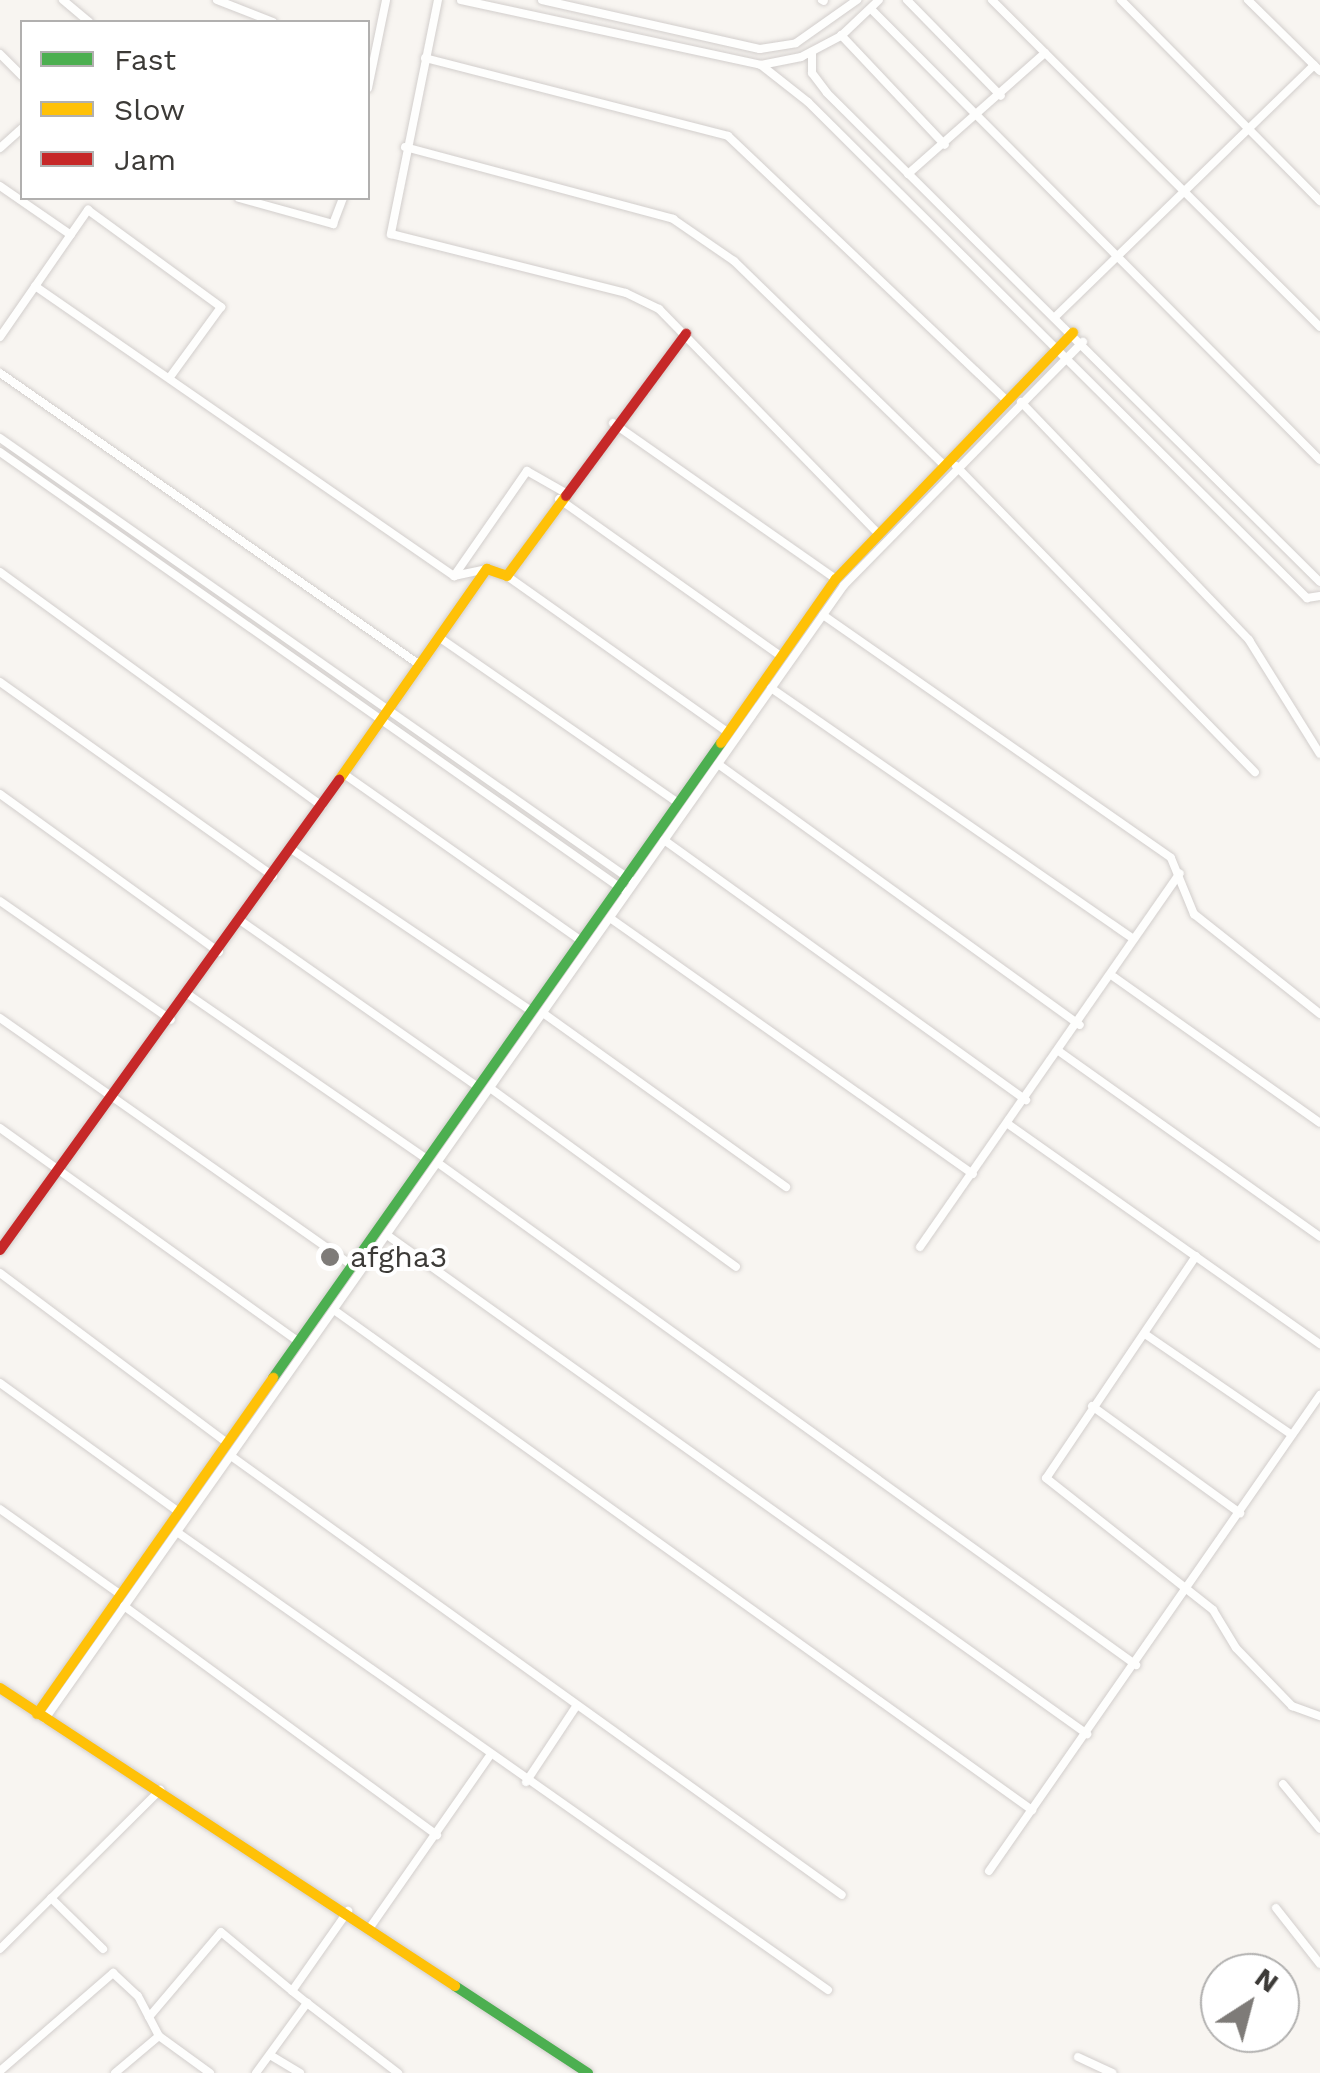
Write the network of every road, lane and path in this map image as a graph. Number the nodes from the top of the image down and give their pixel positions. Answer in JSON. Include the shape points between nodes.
{"nodes":[{"id":1,"x":63,"y":0,"type":"edge"},
{"id":2,"x":217,"y":0,"type":"edge"},
{"id":3,"x":386,"y":0,"type":"edge"},
{"id":4,"x":438,"y":0,"type":"edge"},
{"id":5,"x":461,"y":0,"type":"edge"},
{"id":6,"x":542,"y":0,"type":"edge"},
{"id":7,"x":857,"y":0,"type":"edge"},
{"id":8,"x":879,"y":0,"type":"edge"},
{"id":9,"x":907,"y":0,"type":"edge"},
{"id":10,"x":992,"y":0,"type":"edge"},
{"id":11,"x":1121,"y":0,"type":"edge"},
{"id":12,"x":1248,"y":0,"type":"edge"},
{"id":13,"x":870,"y":10,"type":"junction"},
{"id":14,"x":87,"y":20,"type":"edge"},
{"id":15,"x":268,"y":20,"type":"edge"},
{"id":16,"x":831,"y":24,"type":"junction"},
{"id":17,"x":841,"y":36,"type":"junction"},
{"id":18,"x":372,"y":45,"type":"edge"},
{"id":19,"x":812,"y":52,"type":"junction"},
{"id":20,"x":1044,"y":53,"type":"junction"},
{"id":21,"x":0,"y":54,"type":"edge"},
{"id":22,"x":425,"y":58,"type":"junction"},
{"id":23,"x":760,"y":64,"type":"junction"},
{"id":24,"x":1317,"y":68,"type":"edge"},
{"id":25,"x":20,"y":74,"type":"edge"},
{"id":26,"x":1001,"y":96,"type":"junction"},
{"id":27,"x":976,"y":122,"type":"junction"},
{"id":28,"x":20,"y":130,"type":"edge"},
{"id":29,"x":1249,"y":130,"type":"junction"},
{"id":30,"x":945,"y":146,"type":"junction"},
{"id":31,"x":405,"y":147,"type":"junction"},
{"id":32,"x":0,"y":148,"type":"edge"},
{"id":33,"x":908,"y":174,"type":"junction"},
{"id":34,"x":1186,"y":194,"type":"junction"},
{"id":35,"x":20,"y":200,"type":"edge"},
{"id":36,"x":246,"y":200,"type":"edge"},
{"id":37,"x":342,"y":200,"type":"edge"},
{"id":38,"x":1320,"y":200,"type":"edge"},
{"id":39,"x":71,"y":235,"type":"junction"},
{"id":40,"x":1117,"y":261,"type":"junction"},
{"id":41,"x":35,"y":286,"type":"junction"},
{"id":42,"x":1056,"y":316,"type":"junction"},
{"id":43,"x":1320,"y":327,"type":"edge"},
{"id":44,"x":1074,"y":333,"type":"junction"},
{"id":45,"x":686,"y":334,"type":"junction"},
{"id":46,"x":0,"y":337,"type":"edge"},
{"id":47,"x":1083,"y":342,"type":"junction"},
{"id":48,"x":1058,"y":348,"type":"junction"},
{"id":49,"x":1068,"y":358,"type":"junction"},
{"id":50,"x":0,"y":372,"type":"edge"},
{"id":51,"x":170,"y":377,"type":"junction"},
{"id":52,"x":1006,"y":400,"type":"junction"},
{"id":53,"x":1021,"y":402,"type":"junction"},
{"id":54,"x":614,"y":423,"type":"junction"},
{"id":55,"x":0,"y":438,"type":"edge"},
{"id":56,"x":0,"y":452,"type":"edge"},
{"id":57,"x":1320,"y":460,"type":"edge"},
{"id":58,"x":942,"y":463,"type":"junction"},
{"id":59,"x":956,"y":466,"type":"junction"},
{"id":60,"x":561,"y":496,"type":"junction"},
{"id":61,"x":875,"y":530,"type":"junction"},
{"id":62,"x":868,"y":548,"type":"junction"},
{"id":63,"x":487,"y":569,"type":"junction"},
{"id":64,"x":0,"y":572,"type":"edge"},
{"id":65,"x":454,"y":576,"type":"junction"},
{"id":66,"x":507,"y":576,"type":"junction"},
{"id":67,"x":836,"y":579,"type":"junction"},
{"id":68,"x":1320,"y":582,"type":"edge"},
{"id":69,"x":1320,"y":596,"type":"edge"},
{"id":70,"x":823,"y":615,"type":"junction"},
{"id":71,"x":440,"y":638,"type":"junction"},
{"id":72,"x":781,"y":656,"type":"junction"},
{"id":73,"x":420,"y":666,"type":"junction"},
{"id":74,"x":0,"y":682,"type":"edge"},
{"id":75,"x":772,"y":688,"type":"junction"},
{"id":76,"x":385,"y":715,"type":"junction"},
{"id":77,"x":727,"y":732,"type":"junction"},
{"id":78,"x":1320,"y":754,"type":"edge"},
{"id":79,"x":718,"y":764,"type":"junction"},
{"id":80,"x":1255,"y":772,"type":"dead end"},
{"id":81,"x":344,"y":774,"type":"junction"},
{"id":82,"x":0,"y":794,"type":"edge"},
{"id":83,"x":677,"y":802,"type":"junction"},
{"id":84,"x":322,"y":806,"type":"junction"},
{"id":85,"x":664,"y":840,"type":"junction"},
{"id":86,"x":291,"y":849,"type":"junction"},
{"id":87,"x":1180,"y":873,"type":"junction"},
{"id":88,"x":273,"y":876,"type":"junction"},
{"id":89,"x":626,"y":884,"type":"junction"},
{"id":90,"x":0,"y":900,"type":"edge"},
{"id":91,"x":610,"y":918,"type":"junction"},
{"id":92,"x":241,"y":920,"type":"junction"},
{"id":93,"x":1134,"y":938,"type":"junction"},
{"id":94,"x":580,"y":940,"type":"junction"},
{"id":95,"x":219,"y":952,"type":"junction"},
{"id":96,"x":1114,"y":977,"type":"junction"},
{"id":97,"x":189,"y":995,"type":"junction"},
{"id":98,"x":537,"y":1012,"type":"junction"},
{"id":99,"x":1320,"y":1014,"type":"edge"},
{"id":100,"x":0,"y":1018,"type":"edge"},
{"id":101,"x":171,"y":1020,"type":"junction"},
{"id":102,"x":1080,"y":1025,"type":"junction"},
{"id":103,"x":1060,"y":1052,"type":"junction"},
{"id":104,"x":478,"y":1087,"type":"junction"},
{"id":105,"x":490,"y":1088,"type":"junction"},
{"id":106,"x":116,"y":1100,"type":"junction"},
{"id":107,"x":1026,"y":1100,"type":"junction"},
{"id":108,"x":1320,"y":1123,"type":"edge"},
{"id":109,"x":1008,"y":1124,"type":"junction"},
{"id":110,"x":0,"y":1128,"type":"edge"},
{"id":111,"x":433,"y":1161,"type":"junction"},
{"id":112,"x":62,"y":1172,"type":"junction"},
{"id":113,"x":973,"y":1174,"type":"junction"},
{"id":114,"x":786,"y":1188,"type":"dead end"},
{"id":115,"x":387,"y":1235,"type":"junction"},
{"id":116,"x":1320,"y":1237,"type":"edge"},
{"id":117,"x":920,"y":1247,"type":"dead end"},
{"id":118,"x":0,"y":1250,"type":"edge"},
{"id":119,"x":1196,"y":1256,"type":"junction"},
{"id":120,"x":352,"y":1265,"type":"junction"},
{"id":121,"x":736,"y":1267,"type":"dead end"},
{"id":122,"x":0,"y":1273,"type":"edge"},
{"id":123,"x":334,"y":1310,"type":"junction"},
{"id":124,"x":1144,"y":1334,"type":"junction"},
{"id":125,"x":298,"y":1341,"type":"junction"},
{"id":126,"x":1320,"y":1344,"type":"edge"},
{"id":127,"x":278,"y":1379,"type":"junction"},
{"id":128,"x":0,"y":1383,"type":"edge"},
{"id":129,"x":1320,"y":1395,"type":"edge"},
{"id":130,"x":1092,"y":1406,"type":"junction"},
{"id":131,"x":1292,"y":1435,"type":"junction"},
{"id":132,"x":227,"y":1442,"type":"junction"},
{"id":133,"x":230,"y":1456,"type":"junction"},
{"id":134,"x":0,"y":1508,"type":"edge"},
{"id":135,"x":179,"y":1512,"type":"junction"},
{"id":136,"x":1240,"y":1513,"type":"junction"},
{"id":137,"x":177,"y":1532,"type":"junction"},
{"id":138,"x":1188,"y":1592,"type":"junction"},
{"id":139,"x":123,"y":1601,"type":"junction"},
{"id":140,"x":1136,"y":1664,"type":"junction"},
{"id":141,"x":0,"y":1688,"type":"edge"},
{"id":142,"x":575,"y":1708,"type":"junction"},
{"id":143,"x":41,"y":1716,"type":"junction"},
{"id":144,"x":1320,"y":1716,"type":"edge"},
{"id":145,"x":1087,"y":1734,"type":"junction"},
{"id":146,"x":489,"y":1757,"type":"junction"},
{"id":147,"x":526,"y":1782,"type":"junction"},
{"id":148,"x":1283,"y":1784,"type":"dead end"},
{"id":149,"x":160,"y":1790,"type":"junction"},
{"id":150,"x":1032,"y":1810,"type":"junction"},
{"id":151,"x":1320,"y":1829,"type":"edge"},
{"id":152,"x":437,"y":1836,"type":"junction"},
{"id":153,"x":988,"y":1872,"type":"dead end"},
{"id":154,"x":842,"y":1895,"type":"dead end"},
{"id":155,"x":52,"y":1898,"type":"junction"},
{"id":156,"x":1276,"y":1908,"type":"dead end"},
{"id":157,"x":348,"y":1911,"type":"junction"},
{"id":158,"x":371,"y":1926,"type":"junction"},
{"id":159,"x":103,"y":1949,"type":"dead end"},
{"id":160,"x":0,"y":1950,"type":"edge"},
{"id":161,"x":1320,"y":1964,"type":"edge"},
{"id":162,"x":828,"y":1990,"type":"dead end"},
{"id":163,"x":292,"y":1992,"type":"junction"},
{"id":164,"x":307,"y":2002,"type":"junction"},
{"id":165,"x":149,"y":2017,"type":"junction"},
{"id":166,"x":159,"y":2036,"type":"junction"},
{"id":167,"x":270,"y":2055,"type":"junction"},
{"id":168,"x":1078,"y":2058,"type":"dead end"},
{"id":169,"x":0,"y":2072,"type":"edge"},
{"id":170,"x":115,"y":2073,"type":"edge"},
{"id":171,"x":210,"y":2073,"type":"edge"},
{"id":172,"x":256,"y":2073,"type":"edge"},
{"id":173,"x":300,"y":2073,"type":"edge"},
{"id":174,"x":398,"y":2073,"type":"edge"},
{"id":175,"x":588,"y":2073,"type":"edge"},
{"id":176,"x":1113,"y":2073,"type":"edge"}],
"edges":[{"from":1,"to":14,"type":"street"},
{"from":2,"to":15,"type":"street"},
{"from":3,"to":18,"type":"street"},
{"from":4,"to":22,"type":"street"},
{"from":5,"to":23,"type":"street"},
{"from":6,"to":16,"type":"street","via":[[760,49]]},
{"from":7,"to":16,"type":"street"},
{"from":8,"to":13,"type":"street"},
{"from":9,"to":26,"type":"street"},
{"from":10,"to":20,"type":"street"},
{"from":11,"to":29,"type":"street"},
{"from":12,"to":24,"type":"street"},
{"from":13,"to":17,"type":"street"},
{"from":13,"to":27,"type":"street"},
{"from":16,"to":17,"type":"street"},
{"from":17,"to":19,"type":"street"},
{"from":17,"to":30,"type":"street"},
{"from":19,"to":23,"type":"street"},
{"from":19,"to":33,"type":"street","via":[[815,79]]},
{"from":20,"to":26,"type":"street"},
{"from":20,"to":34,"type":"street"},
{"from":21,"to":25,"type":"street"},
{"from":22,"to":31,"type":"street"},
{"from":22,"to":52,"type":"street","via":[[728,136]]},
{"from":23,"to":48,"type":"street"},
{"from":24,"to":29,"type":"street"},
{"from":26,"to":27,"type":"street"},
{"from":27,"to":30,"type":"street"},
{"from":27,"to":40,"type":"street"},
{"from":28,"to":32,"type":"street"},
{"from":29,"to":34,"type":"street"},
{"from":29,"to":38,"type":"street"},
{"from":30,"to":33,"type":"street"},
{"from":31,"to":45,"type":"street","via":[[390,234],[626,293]]},
{"from":31,"to":58,"type":"street","via":[[673,219],[734,261]]},
{"from":33,"to":42,"type":"street"},
{"from":34,"to":40,"type":"street"},
{"from":34,"to":43,"type":"street"},
{"from":35,"to":39,"type":"street"},
{"from":36,"to":37,"type":"street","via":[[333,224]]},
{"from":39,"to":41,"type":"street"},
{"from":39,"to":51,"type":"street","via":[[94,211],[221,307]]},
{"from":40,"to":42,"type":"street"},
{"from":40,"to":57,"type":"street"},
{"from":41,"to":46,"type":"street"},
{"from":41,"to":51,"type":"street"},
{"from":42,"to":44,"type":"street"},
{"from":44,"to":47,"type":"street"},
{"from":44,"to":48,"type":"street"},
{"from":45,"to":54,"type":"street"},
{"from":45,"to":61,"type":"street"},
{"from":47,"to":49,"type":"street"},
{"from":47,"to":68,"type":"street"},
{"from":48,"to":49,"type":"street"},
{"from":48,"to":52,"type":"street"},
{"from":49,"to":53,"type":"street"},
{"from":49,"to":69,"type":"street","via":[[1307,598]]},
{"from":50,"to":73,"type":"street"},
{"from":51,"to":65,"type":"street"},
{"from":52,"to":58,"type":"street"},
{"from":53,"to":59,"type":"street"},
{"from":53,"to":78,"type":"street","via":[[1249,640]]},
{"from":54,"to":60,"type":"street"},
{"from":54,"to":67,"type":"street"},
{"from":55,"to":76,"type":"street"},
{"from":56,"to":76,"type":"street"},
{"from":58,"to":61,"type":"street"},
{"from":59,"to":62,"type":"street"},
{"from":59,"to":80,"type":"street"},
{"from":60,"to":65,"type":"street","via":[[528,471]]},
{"from":60,"to":66,"type":"street"},
{"from":60,"to":72,"type":"street"},
{"from":61,"to":62,"type":"street"},
{"from":62,"to":67,"type":"street"},
{"from":62,"to":70,"type":"street"},
{"from":63,"to":65,"type":"street"},
{"from":63,"to":66,"type":"street"},
{"from":63,"to":71,"type":"street"},
{"from":64,"to":84,"type":"street"},
{"from":66,"to":77,"type":"street"},
{"from":67,"to":72,"type":"street"},
{"from":70,"to":75,"type":"street"},
{"from":70,"to":87,"type":"street","via":[[1172,858]]},
{"from":71,"to":73,"type":"street"},
{"from":71,"to":83,"type":"street"},
{"from":72,"to":77,"type":"street"},
{"from":73,"to":76,"type":"street"},
{"from":74,"to":88,"type":"street"},
{"from":75,"to":79,"type":"street"},
{"from":75,"to":93,"type":"street"},
{"from":76,"to":81,"type":"street"},
{"from":76,"to":89,"type":"street"},
{"from":77,"to":83,"type":"street"},
{"from":79,"to":85,"type":"street"},
{"from":79,"to":102,"type":"street"},
{"from":81,"to":84,"type":"street"},
{"from":81,"to":94,"type":"street"},
{"from":82,"to":95,"type":"street"},
{"from":83,"to":89,"type":"street"},
{"from":84,"to":86,"type":"street"},
{"from":85,"to":89,"type":"street"},
{"from":85,"to":107,"type":"street"},
{"from":86,"to":88,"type":"street"},
{"from":86,"to":98,"type":"street"},
{"from":87,"to":93,"type":"street"},
{"from":87,"to":99,"type":"street","via":[[1194,914]]},
{"from":88,"to":92,"type":"street"},
{"from":89,"to":91,"type":"street"},
{"from":89,"to":94,"type":"street"},
{"from":90,"to":101,"type":"street"},
{"from":91,"to":98,"type":"street"},
{"from":91,"to":113,"type":"street"},
{"from":92,"to":95,"type":"street"},
{"from":92,"to":104,"type":"street"},
{"from":93,"to":96,"type":"street"},
{"from":94,"to":98,"type":"street"},
{"from":95,"to":97,"type":"street"},
{"from":96,"to":102,"type":"street"},
{"from":96,"to":108,"type":"street"},
{"from":97,"to":101,"type":"street"},
{"from":97,"to":111,"type":"street"},
{"from":98,"to":104,"type":"street"},
{"from":98,"to":105,"type":"street"},
{"from":98,"to":114,"type":"street"},
{"from":100,"to":106,"type":"street"},
{"from":101,"to":106,"type":"street"},
{"from":102,"to":103,"type":"street"},
{"from":103,"to":107,"type":"street"},
{"from":103,"to":116,"type":"street"},
{"from":104,"to":111,"type":"street"},
{"from":105,"to":111,"type":"street"},
{"from":105,"to":121,"type":"street"},
{"from":106,"to":112,"type":"street"},
{"from":106,"to":120,"type":"street"},
{"from":107,"to":109,"type":"street"},
{"from":109,"to":113,"type":"street"},
{"from":109,"to":119,"type":"street"},
{"from":110,"to":112,"type":"street"},
{"from":111,"to":115,"type":"street"},
{"from":111,"to":120,"type":"street"},
{"from":111,"to":140,"type":"street"},
{"from":112,"to":118,"type":"street"},
{"from":112,"to":125,"type":"street"},
{"from":113,"to":117,"type":"street"},
{"from":115,"to":123,"type":"street"},
{"from":115,"to":145,"type":"street"},
{"from":119,"to":124,"type":"street"},
{"from":119,"to":126,"type":"street"},
{"from":120,"to":125,"type":"street"},
{"from":122,"to":132,"type":"street"},
{"from":123,"to":127,"type":"street"},
{"from":123,"to":150,"type":"street"},
{"from":124,"to":130,"type":"street"},
{"from":124,"to":131,"type":"street"},
{"from":125,"to":127,"type":"street"},
{"from":127,"to":132,"type":"street"},
{"from":127,"to":133,"type":"street"},
{"from":128,"to":135,"type":"street"},
{"from":129,"to":131,"type":"street"},
{"from":130,"to":136,"type":"street"},
{"from":130,"to":138,"type":"street","via":[[1048,1483]]},
{"from":131,"to":136,"type":"street"},
{"from":132,"to":135,"type":"street"},
{"from":133,"to":137,"type":"street"},
{"from":133,"to":142,"type":"street"},
{"from":134,"to":139,"type":"street"},
{"from":135,"to":139,"type":"street"},
{"from":136,"to":138,"type":"street"},
{"from":137,"to":139,"type":"street"},
{"from":137,"to":146,"type":"street"},
{"from":138,"to":140,"type":"street"},
{"from":138,"to":144,"type":"street","via":[[1214,1610],[1264,1681],[1292,1706]]},
{"from":139,"to":143,"type":"street"},
{"from":139,"to":152,"type":"street"},
{"from":140,"to":145,"type":"street"},
{"from":141,"to":143,"type":"street"},
{"from":142,"to":147,"type":"street"},
{"from":142,"to":154,"type":"street"},
{"from":143,"to":149,"type":"street"},
{"from":145,"to":150,"type":"street"},
{"from":146,"to":147,"type":"street"},
{"from":146,"to":152,"type":"street"},
{"from":147,"to":162,"type":"street"},
{"from":148,"to":151,"type":"street"},
{"from":149,"to":155,"type":"street"},
{"from":149,"to":157,"type":"street"},
{"from":150,"to":153,"type":"street"},
{"from":152,"to":158,"type":"street"},
{"from":155,"to":159,"type":"street"},
{"from":155,"to":160,"type":"street"},
{"from":156,"to":161,"type":"street"},
{"from":157,"to":158,"type":"street"},
{"from":157,"to":163,"type":"street"},
{"from":158,"to":175,"type":"street"},
{"from":163,"to":164,"type":"street"},
{"from":163,"to":165,"type":"street","via":[[221,1932]]},
{"from":164,"to":167,"type":"street"},
{"from":164,"to":174,"type":"street"},
{"from":165,"to":166,"type":"street"},
{"from":165,"to":169,"type":"street","via":[[113,1973]]},
{"from":166,"to":170,"type":"street"},
{"from":166,"to":171,"type":"street"},
{"from":167,"to":172,"type":"street"},
{"from":167,"to":173,"type":"street"},
{"from":168,"to":176,"type":"street"}]}
